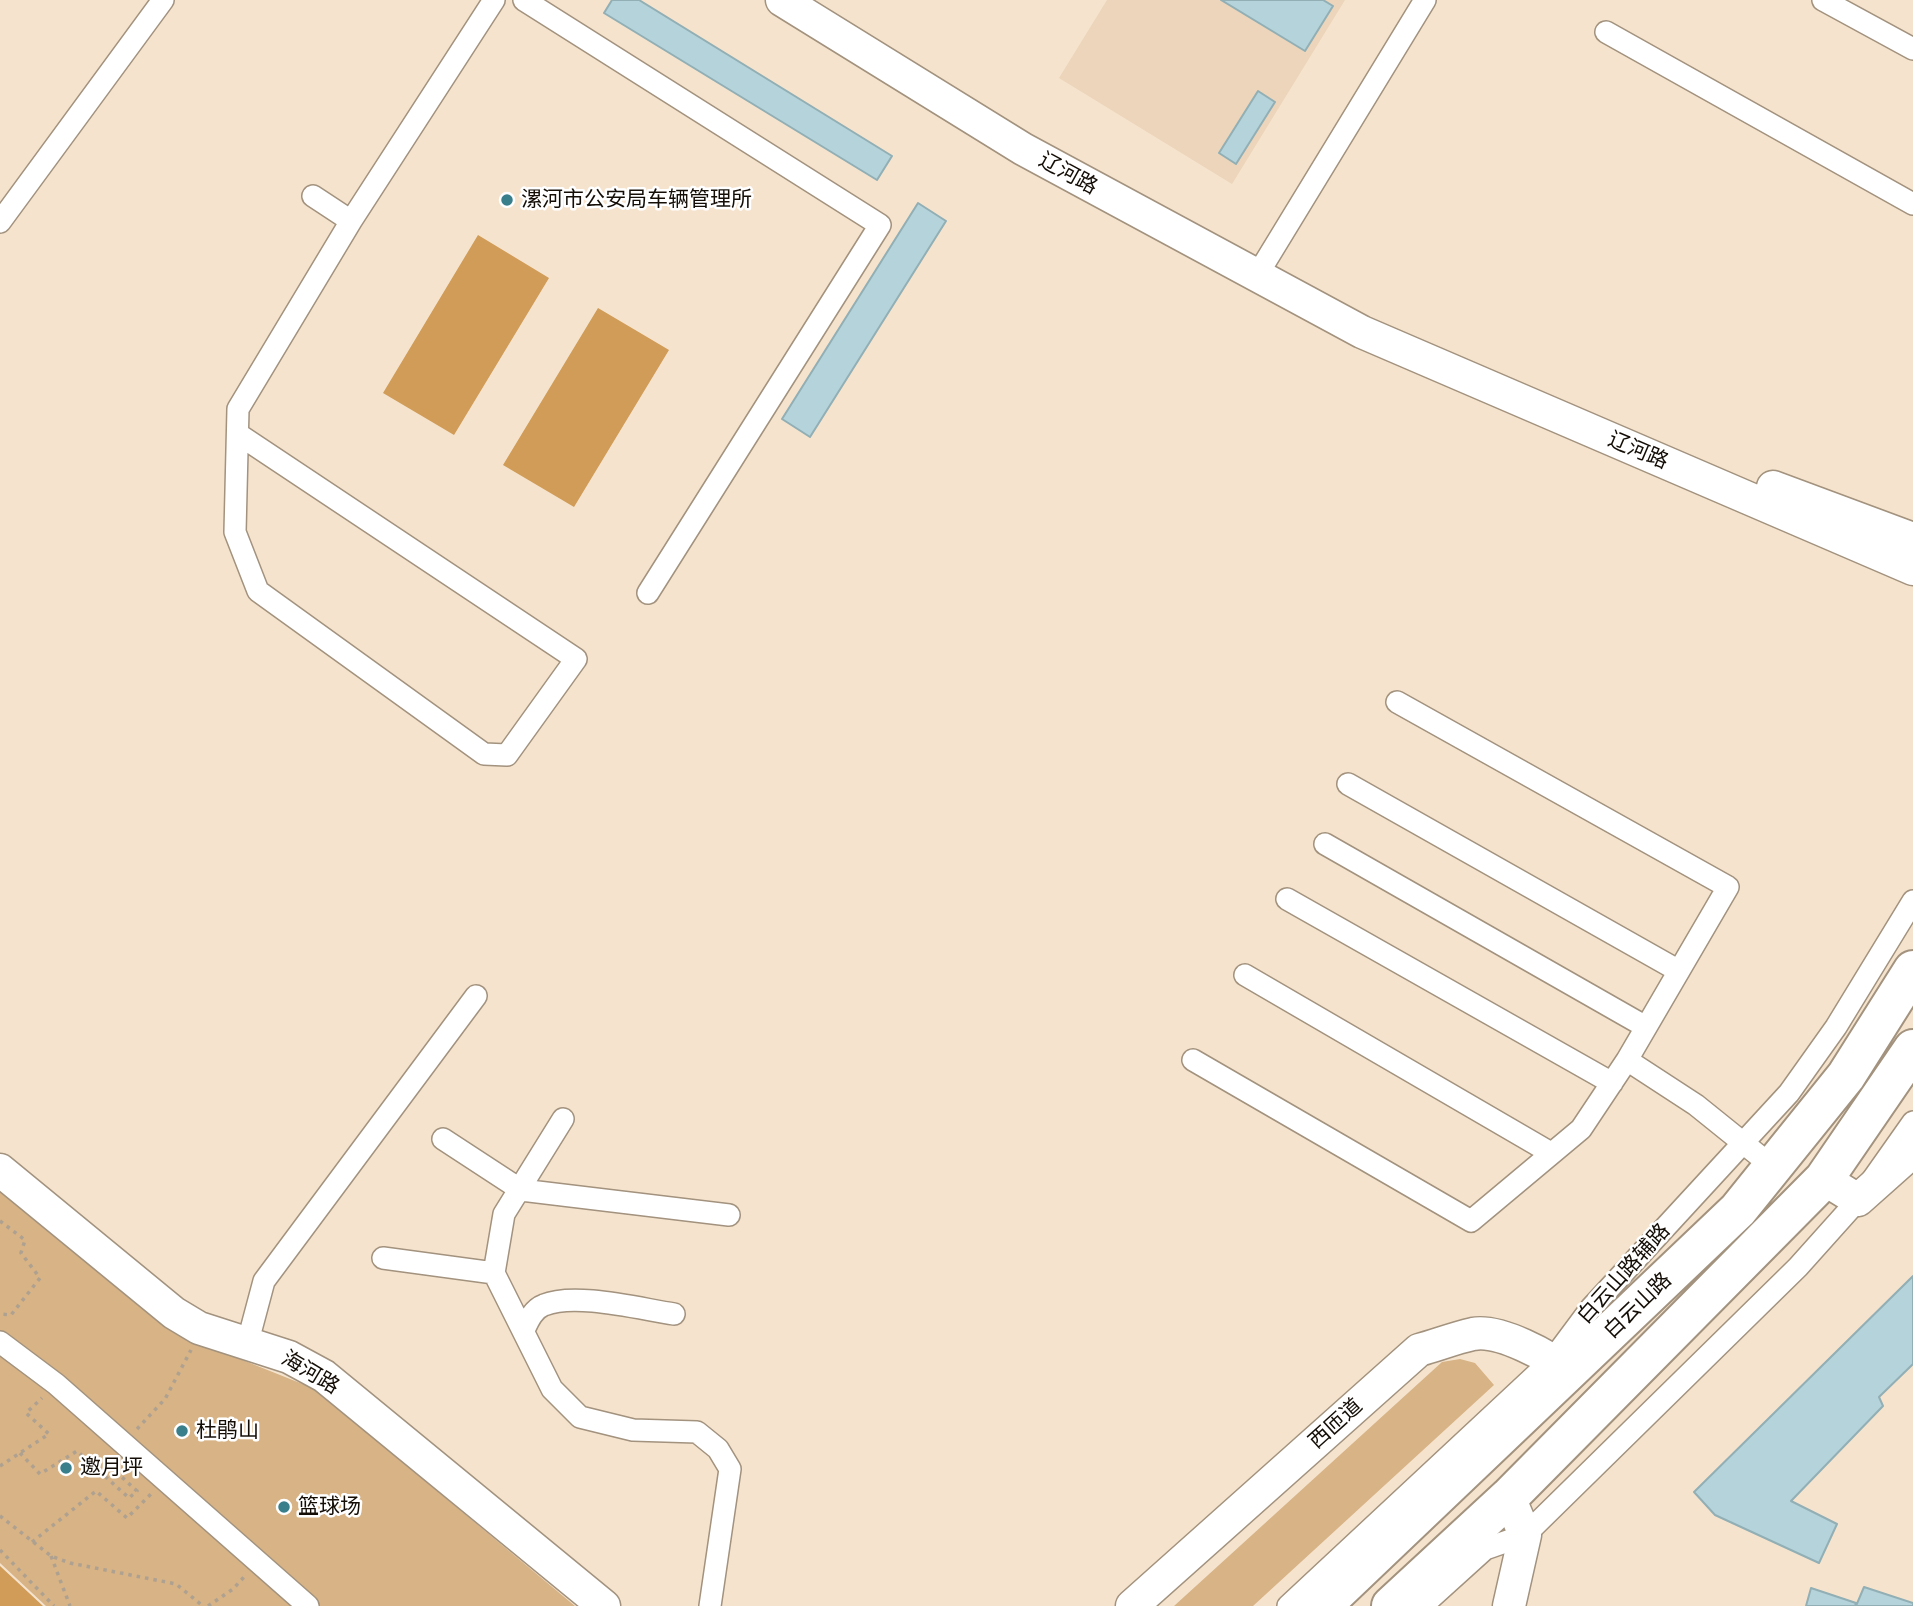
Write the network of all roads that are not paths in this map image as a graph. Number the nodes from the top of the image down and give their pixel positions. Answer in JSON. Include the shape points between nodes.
{"nodes":[{"id":1,"x":163,"y":0,"type":"edge"},
{"id":2,"x":494,"y":0,"type":"edge"},
{"id":3,"x":523,"y":0,"type":"edge"},
{"id":4,"x":782,"y":0,"type":"edge"},
{"id":5,"x":1425,"y":0,"type":"edge"},
{"id":6,"x":1822,"y":0,"type":"edge"},
{"id":7,"x":1606,"y":32,"type":"dead end"},
{"id":8,"x":1913,"y":49,"type":"edge"},
{"id":9,"x":313,"y":196,"type":"dead end"},
{"id":10,"x":1913,"y":204,"type":"edge"},
{"id":11,"x":351,"y":221,"type":"junction"},
{"id":12,"x":0,"y":222,"type":"edge"},
{"id":13,"x":1256,"y":277,"type":"junction"},
{"id":14,"x":238,"y":434,"type":"junction"},
{"id":15,"x":1913,"y":562,"type":"edge"},
{"id":16,"x":648,"y":593,"type":"dead end"},
{"id":17,"x":1397,"y":702,"type":"dead end"},
{"id":18,"x":1348,"y":784,"type":"dead end"},
{"id":19,"x":1325,"y":844,"type":"dead end"},
{"id":20,"x":1287,"y":899,"type":"dead end"},
{"id":21,"x":1913,"y":901,"type":"edge"},
{"id":22,"x":1913,"y":970,"type":"edge"},
{"id":23,"x":1679,"y":971,"type":"junction"},
{"id":24,"x":1245,"y":975,"type":"dead end"},
{"id":25,"x":476,"y":996,"type":"dead end"},
{"id":26,"x":1646,"y":1027,"type":"junction"},
{"id":27,"x":1913,"y":1049,"type":"edge"},
{"id":28,"x":1193,"y":1060,"type":"dead end"},
{"id":29,"x":1627,"y":1060,"type":"junction"},
{"id":30,"x":1612,"y":1083,"type":"junction"},
{"id":31,"x":563,"y":1119,"type":"dead end"},
{"id":32,"x":1913,"y":1122,"type":"edge"},
{"id":33,"x":443,"y":1139,"type":"dead end"},
{"id":34,"x":1743,"y":1143,"type":"junction"},
{"id":35,"x":1913,"y":1151,"type":"edge"},
{"id":36,"x":1551,"y":1153,"type":"junction"},
{"id":37,"x":1773,"y":1167,"type":"junction"},
{"id":38,"x":0,"y":1170,"type":"edge"},
{"id":39,"x":1824,"y":1179,"type":"junction"},
{"id":40,"x":521,"y":1190,"type":"junction"},
{"id":41,"x":1858,"y":1200,"type":"junction"},
{"id":42,"x":729,"y":1215,"type":"dead end"},
{"id":43,"x":383,"y":1258,"type":"dead end"},
{"id":44,"x":494,"y":1273,"type":"junction"},
{"id":45,"x":674,"y":1314,"type":"dead end"},
{"id":46,"x":524,"y":1330,"type":"junction"},
{"id":47,"x":248,"y":1341,"type":"junction"},
{"id":48,"x":0,"y":1342,"type":"edge"},
{"id":49,"x":1561,"y":1366,"type":"junction"},
{"id":50,"x":1509,"y":1497,"type":"junction"},
{"id":51,"x":1525,"y":1535,"type":"junction"},
{"id":52,"x":308,"y":1606,"type":"edge"},
{"id":53,"x":604,"y":1606,"type":"edge"},
{"id":54,"x":710,"y":1606,"type":"edge"},
{"id":55,"x":1132,"y":1606,"type":"edge"},
{"id":56,"x":1289,"y":1606,"type":"edge"},
{"id":57,"x":1322,"y":1606,"type":"edge"},
{"id":58,"x":1391,"y":1606,"type":"edge"},
{"id":59,"x":1422,"y":1606,"type":"edge"},
{"id":60,"x":1509,"y":1606,"type":"edge"}],
"edges":[{"from":1,"to":12,"type":"street"},
{"from":2,"to":11,"type":"street"},
{"from":3,"to":16,"type":"street","via":[[880,225]]},
{"from":4,"to":13,"type":"street","name":"辽河路","via":[[1023,149]]},
{"from":5,"to":13,"type":"street"},
{"from":6,"to":8,"type":"street"},
{"from":7,"to":10,"type":"street"},
{"from":9,"to":11,"type":"street"},
{"from":11,"to":14,"type":"street","via":[[238,409]]},
{"from":13,"to":15,"type":"street","name":"辽河路","via":[[1362,332]]},
{"from":14,"to":14,"type":"street","via":[[236,532],[258,591],[484,754],[507,755],[576,659]]},
{"from":17,"to":23,"type":"street","via":[[1728,887]]},
{"from":18,"to":23,"type":"street"},
{"from":19,"to":26,"type":"street"},
{"from":20,"to":30,"type":"street"},
{"from":21,"to":34,"type":"street","name":"白云山路辅路","via":[[1790,1093]]},
{"from":22,"to":37,"type":"highway","name":"白云山路","via":[[1846,1076]]},
{"from":23,"to":26,"type":"street"},
{"from":24,"to":36,"type":"street"},
{"from":25,"to":47,"type":"street","via":[[264,1281]]},
{"from":26,"to":29,"type":"street"},
{"from":27,"to":39,"type":"highway","name":"白云山路"},
{"from":28,"to":36,"type":"street","via":[[1471,1221]]},
{"from":29,"to":30,"type":"street"},
{"from":29,"to":34,"type":"street","via":[[1696,1105]]},
{"from":30,"to":36,"type":"street","via":[[1581,1129]]},
{"from":31,"to":40,"type":"street"},
{"from":32,"to":41,"type":"street"},
{"from":33,"to":40,"type":"street"},
{"from":34,"to":37,"type":"street"},
{"from":34,"to":49,"type":"street","name":"白云山路辅路","via":[[1591,1308]]},
{"from":35,"to":41,"type":"street"},
{"from":37,"to":49,"type":"highway","name":"白云山路","via":[[1738,1210]]},
{"from":38,"to":47,"type":"street","name":"海河路","via":[[174,1313],[199,1328]]},
{"from":39,"to":41,"type":"street"},
{"from":39,"to":50,"type":"highway","name":"白云山路"},
{"from":40,"to":42,"type":"street"},
{"from":40,"to":44,"type":"street","via":[[504,1214]]},
{"from":41,"to":51,"type":"street","via":[[1798,1267]]},
{"from":43,"to":44,"type":"street"},
{"from":44,"to":46,"type":"street"},
{"from":45,"to":46,"type":"street","via":[[577,1301],[543,1305]]},
{"from":46,"to":54,"type":"street","via":[[552,1389],[580,1417],[633,1430],[697,1432],[718,1449],[730,1469]]},
{"from":47,"to":53,"type":"street","name":"海河路","via":[[324,1376]]},
{"from":48,"to":52,"type":"street","via":[[56,1384]]},
{"from":49,"to":55,"type":"street","name":"西匝道","via":[[1519,1343],[1476,1333],[1419,1350]]},
{"from":49,"to":56,"type":"street","name":"白云山路辅路"},
{"from":49,"to":57,"type":"highway","name":"白云山路"},
{"from":50,"to":51,"type":"street"},
{"from":50,"to":58,"type":"highway","name":"白云山路"},
{"from":51,"to":59,"type":"street","via":[[1485,1549]]},
{"from":51,"to":60,"type":"street"}]}
